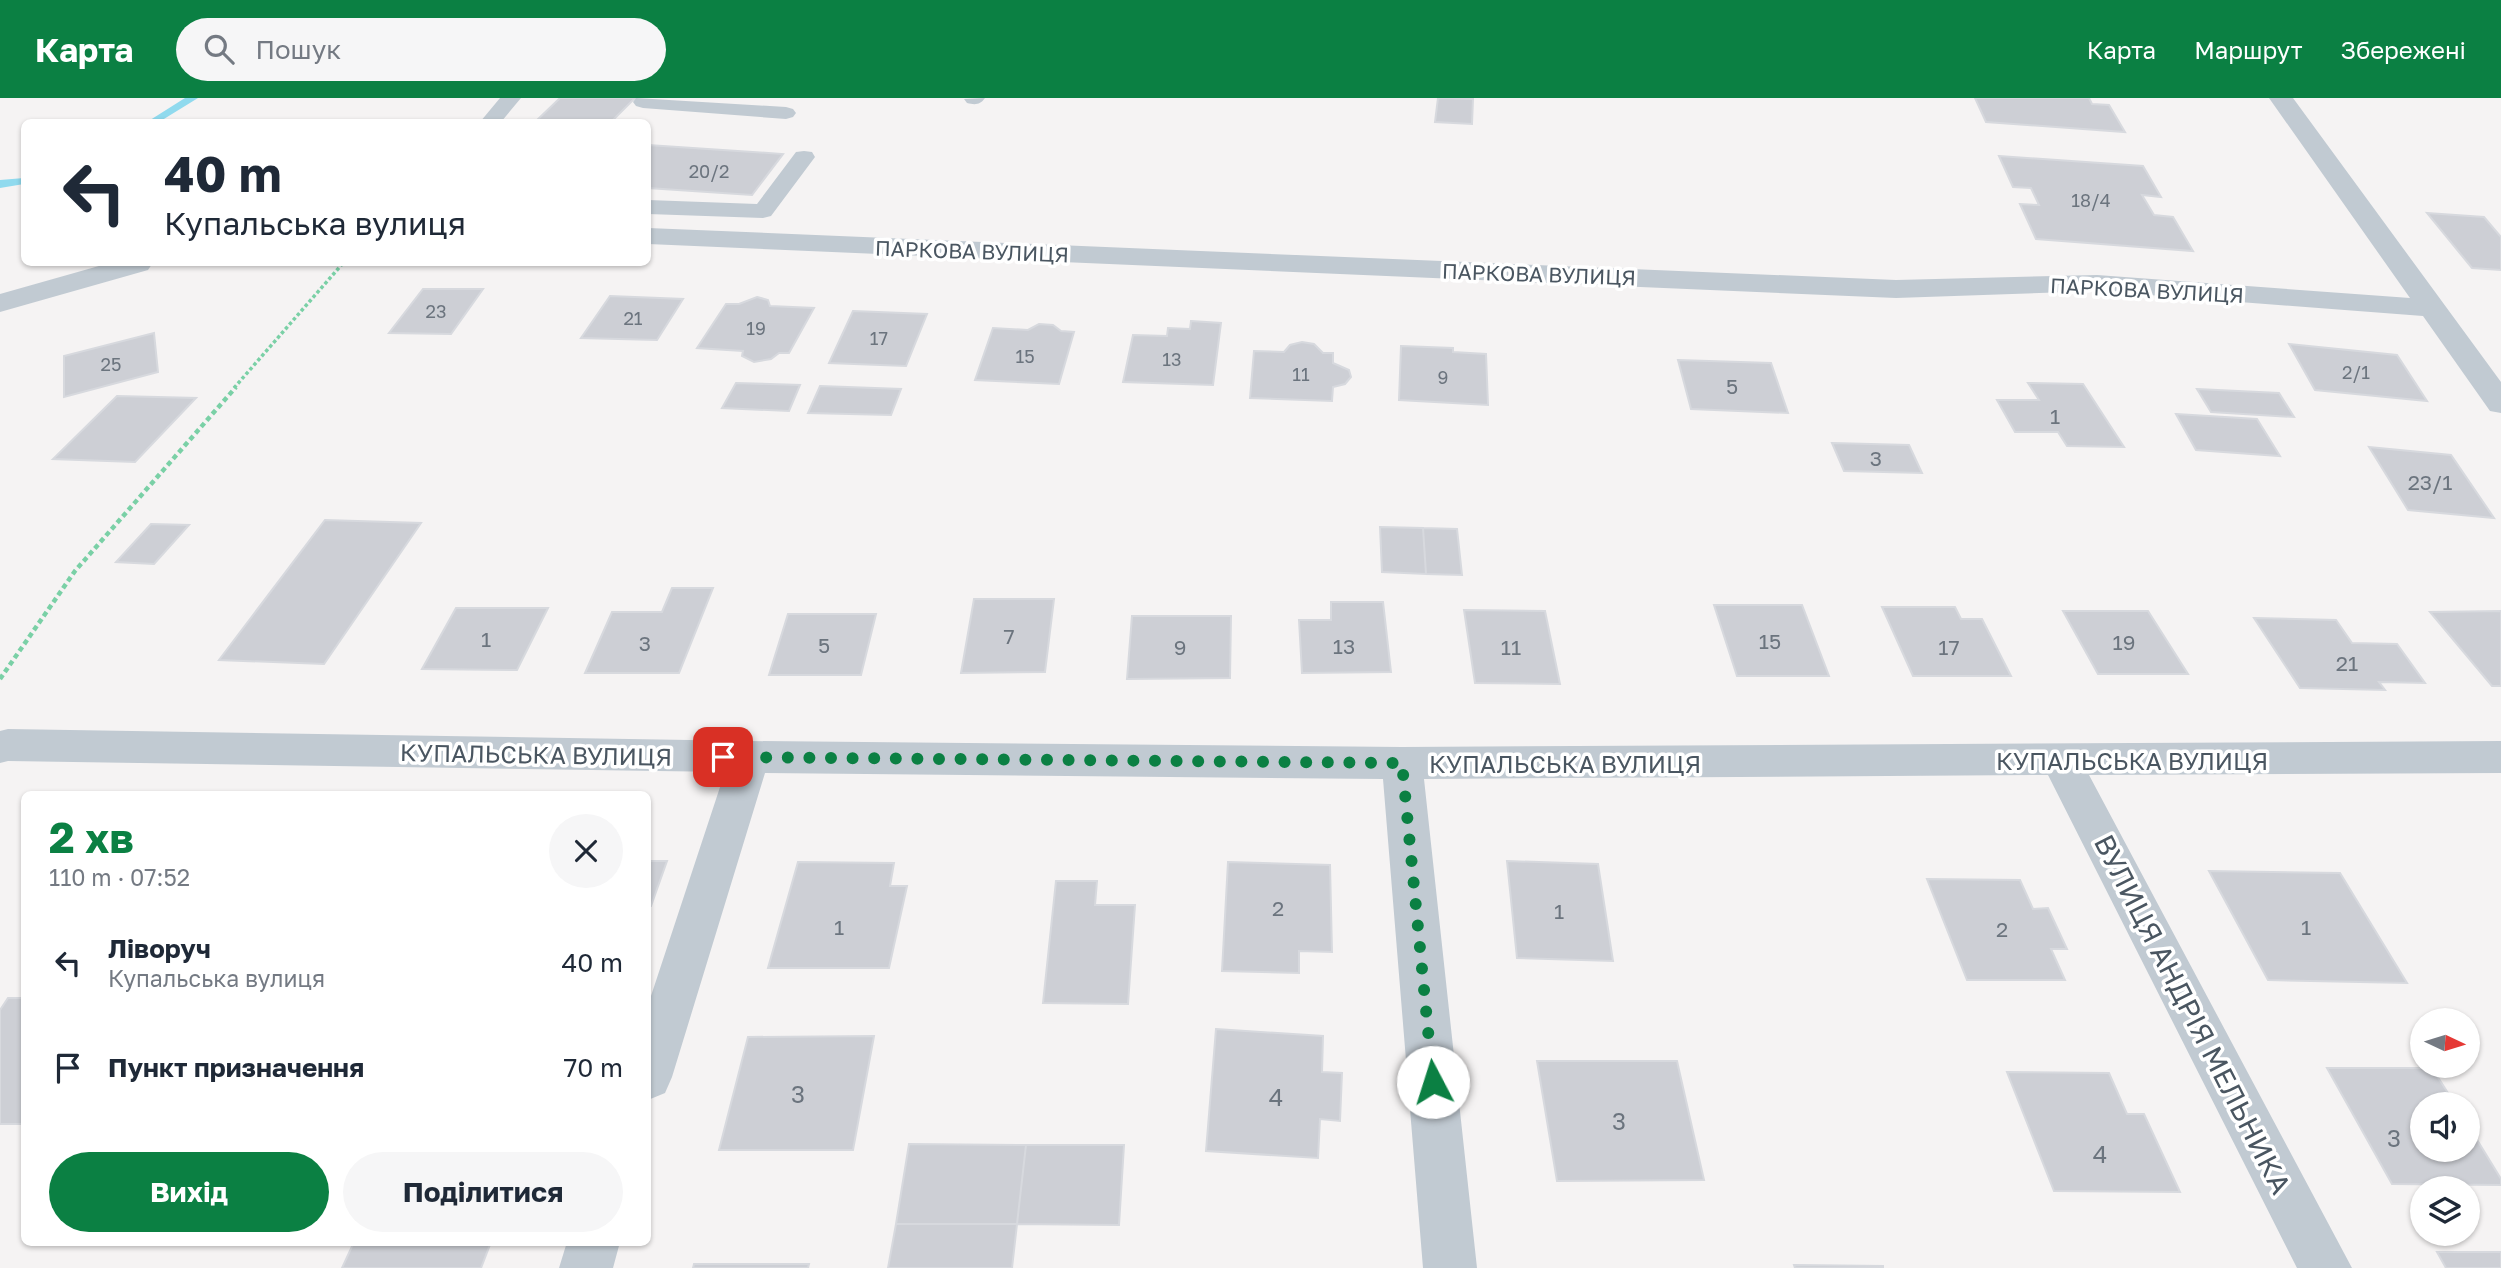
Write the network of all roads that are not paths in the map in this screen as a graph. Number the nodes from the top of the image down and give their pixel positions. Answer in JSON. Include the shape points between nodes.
{"nodes":[{"id":1,"x":511,"y":98,"type":"edge"},
{"id":2,"x":646,"y":98,"type":"edge"},
{"id":3,"x":2281,"y":98,"type":"edge"},
{"id":4,"x":786,"y":113,"type":"dead end"},
{"id":5,"x":493,"y":119,"type":"edge"},
{"id":6,"x":804,"y":157,"type":"dead end"},
{"id":7,"x":651,"y":207,"type":"edge"},
{"id":8,"x":651,"y":236,"type":"edge"},
{"id":9,"x":131,"y":266,"type":"edge"},
{"id":10,"x":0,"y":303,"type":"edge"},
{"id":11,"x":2430,"y":307,"type":"junction"},
{"id":12,"x":2501,"y":404,"type":"edge"},
{"id":13,"x":0,"y":747,"type":"edge"},
{"id":14,"x":750,"y":757,"type":"junction"},
{"id":15,"x":2501,"y":757,"type":"edge"},
{"id":16,"x":2061,"y":761,"type":"junction"},
{"id":17,"x":1402,"y":763,"type":"junction"},
{"id":18,"x":651,"y":1068,"type":"edge"},
{"id":19,"x":593,"y":1246,"type":"edge"},
{"id":20,"x":586,"y":1268,"type":"edge"},
{"id":21,"x":1450,"y":1268,"type":"edge"},
{"id":22,"x":2325,"y":1268,"type":"edge"}],
"edges":[{"from":1,"to":5,"type":"lane"},
{"from":2,"to":4,"type":"lane","via":[[643,102]]},
{"from":3,"to":11,"type":"street"},
{"from":6,"to":7,"type":"lane","via":[[763,211]]},
{"from":8,"to":11,"type":"street","name":"ПАРКОВА ВУЛИЦЯ","via":[[1896,289],[2097,283]]},
{"from":9,"to":10,"type":"street"},
{"from":11,"to":12,"type":"street"},
{"from":13,"to":14,"type":"street","name":"КУПАЛЬСЬКА ВУЛИЦЯ"},
{"from":14,"to":17,"type":"street","name":"КУПАЛЬСЬКА ВУЛИЦЯ"},
{"from":14,"to":18,"type":"street"},
{"from":15,"to":16,"type":"street","name":"КУПАЛЬСЬКА ВУЛИЦЯ"},
{"from":16,"to":17,"type":"street","name":"КУПАЛЬСЬКА ВУЛИЦЯ"},
{"from":16,"to":22,"type":"street","name":"ВУЛИЦЯ АНДРІЯ МЕЛЬНИКА"},
{"from":17,"to":21,"type":"street"},
{"from":19,"to":20,"type":"street"}]}
